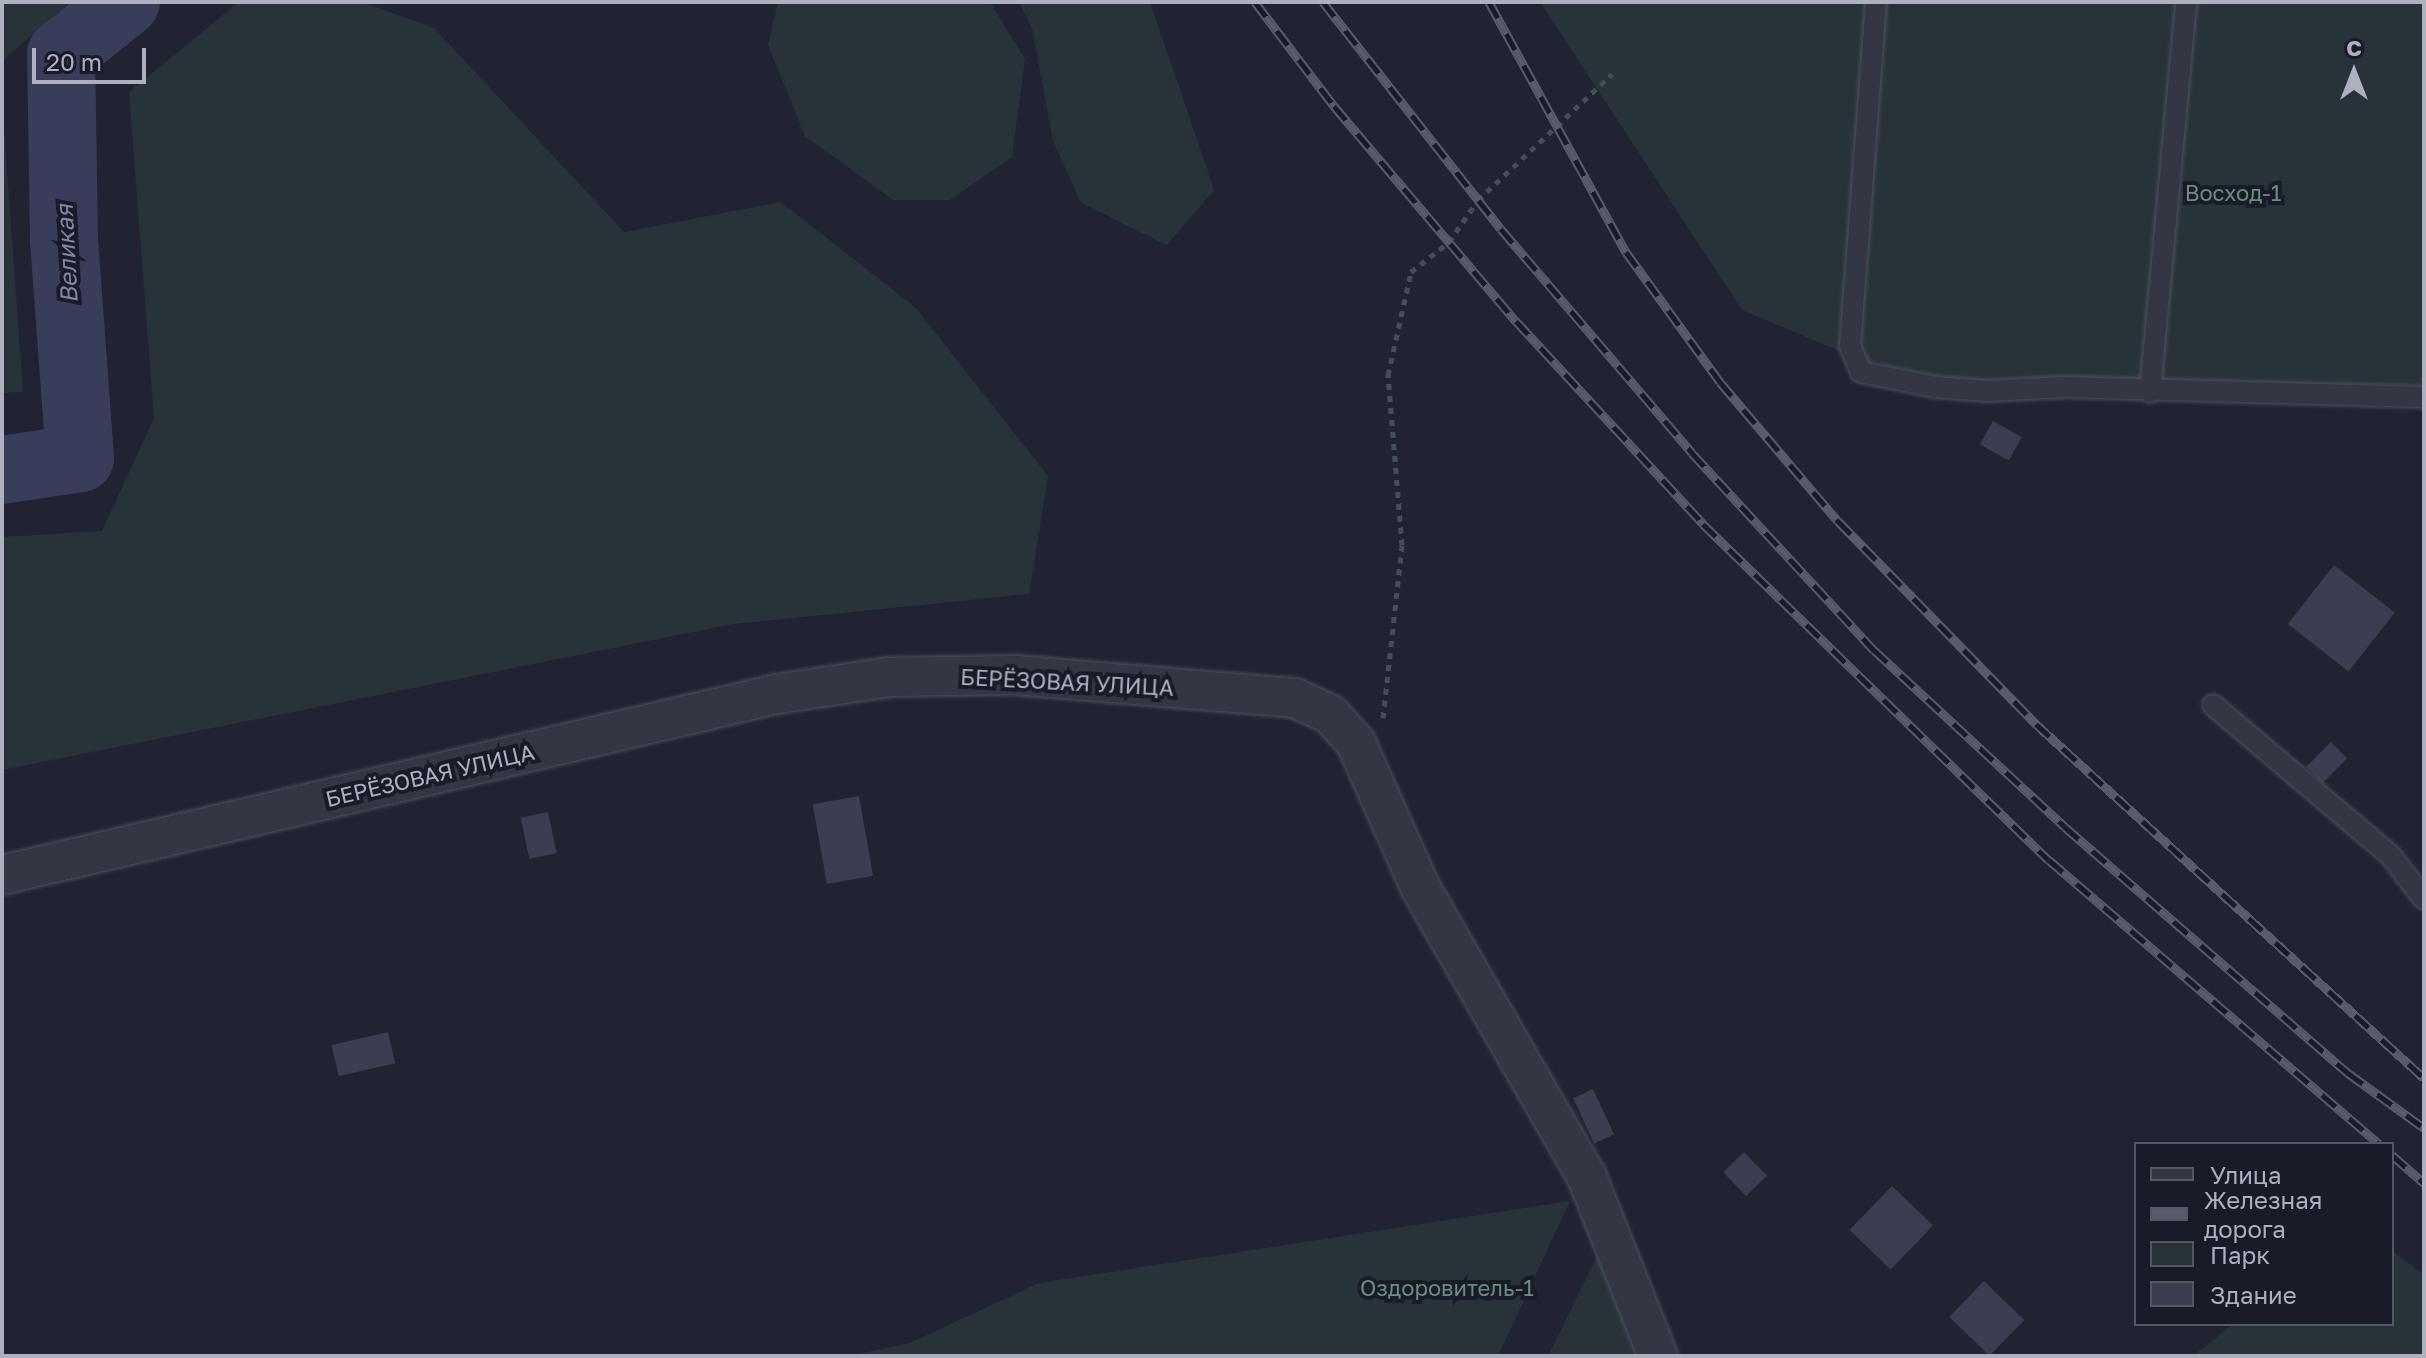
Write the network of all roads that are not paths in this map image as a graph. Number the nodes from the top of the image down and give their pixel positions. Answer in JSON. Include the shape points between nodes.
{"nodes":[{"id":1,"x":1876,"y":2,"type":"edge"},
{"id":2,"x":2186,"y":2,"type":"edge"},
{"id":3,"x":2150,"y":392,"type":"junction"},
{"id":4,"x":2424,"y":397,"type":"edge"},
{"id":5,"x":2213,"y":705,"type":"dead end"},
{"id":6,"x":2,"y":875,"type":"edge"},
{"id":7,"x":2424,"y":899,"type":"edge"},
{"id":8,"x":1658,"y":1356,"type":"edge"}],
"edges":[{"from":1,"to":3,"type":"lane","via":[[1850,346],[1861,372],[1988,391],[2065,387]]},
{"from":2,"to":3,"type":"lane"},
{"from":3,"to":4,"type":"lane"},
{"from":5,"to":7,"type":"lane","via":[[2391,856]]},
{"from":6,"to":8,"type":"street","name":"БЕРЁЗОВАЯ УЛИЦА","via":[[777,694],[889,677],[1015,675],[1295,698],[1331,715],[1356,743],[1420,887],[1587,1177]]}]}
